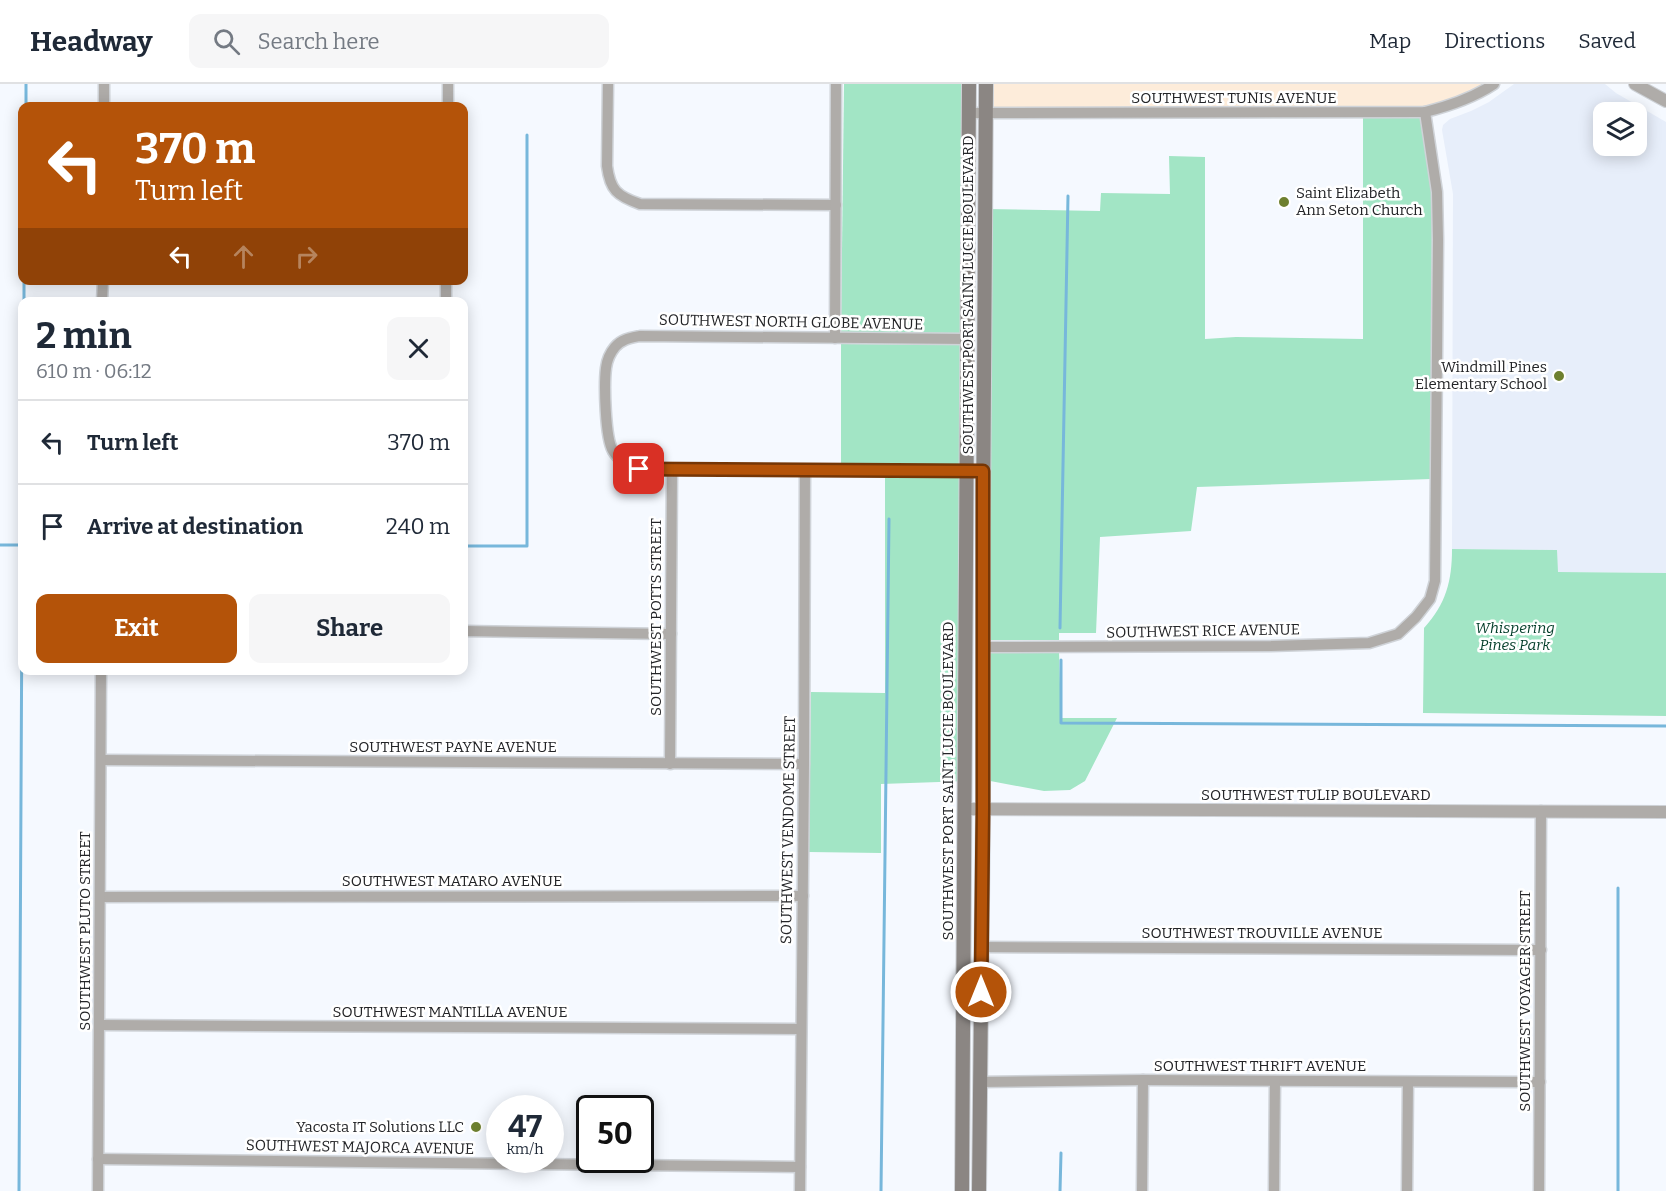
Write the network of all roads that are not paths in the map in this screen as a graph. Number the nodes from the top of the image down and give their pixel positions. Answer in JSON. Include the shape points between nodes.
{"nodes":[{"id":1,"x":104,"y":84,"type":"edge"},
{"id":2,"x":448,"y":84,"type":"edge"},
{"id":3,"x":608,"y":84,"type":"edge"},
{"id":4,"x":836,"y":84,"type":"edge"},
{"id":5,"x":969,"y":84,"type":"edge"},
{"id":6,"x":986,"y":84,"type":"edge"},
{"id":7,"x":1494,"y":84,"type":"edge"},
{"id":8,"x":1635,"y":84,"type":"edge"},
{"id":9,"x":1666,"y":101,"type":"edge"},
{"id":10,"x":104,"y":102,"type":"edge"},
{"id":11,"x":448,"y":102,"type":"edge"},
{"id":12,"x":1425,"y":112,"type":"junction"},
{"id":13,"x":969,"y":113,"type":"junction"},
{"id":14,"x":986,"y":113,"type":"junction"},
{"id":15,"x":836,"y":205,"type":"junction"},
{"id":16,"x":835,"y":338,"type":"junction"},
{"id":17,"x":967,"y":339,"type":"junction"},
{"id":18,"x":672,"y":470,"type":"junction"},
{"id":19,"x":805,"y":470,"type":"junction"},
{"id":20,"x":967,"y":471,"type":"junction"},
{"id":21,"x":983,"y":471,"type":"junction"},
{"id":22,"x":468,"y":631,"type":"edge"},
{"id":23,"x":671,"y":634,"type":"junction"},
{"id":24,"x":982,"y":647,"type":"junction"},
{"id":25,"x":101,"y":675,"type":"edge"},
{"id":26,"x":102,"y":760,"type":"junction"},
{"id":27,"x":670,"y":764,"type":"junction"},
{"id":28,"x":804,"y":764,"type":"junction"},
{"id":29,"x":966,"y":809,"type":"junction"},
{"id":30,"x":983,"y":809,"type":"junction"},
{"id":31,"x":1541,"y":811,"type":"junction"},
{"id":32,"x":1666,"y":812,"type":"edge"},
{"id":33,"x":802,"y":896,"type":"junction"},
{"id":34,"x":101,"y":897,"type":"junction"},
{"id":35,"x":982,"y":947,"type":"junction"},
{"id":36,"x":1541,"y":950,"type":"junction"},
{"id":37,"x":100,"y":1025,"type":"junction"},
{"id":38,"x":800,"y":1029,"type":"junction"},
{"id":39,"x":1143,"y":1080,"type":"junction"},
{"id":40,"x":1275,"y":1081,"type":"junction"},
{"id":41,"x":980,"y":1082,"type":"junction"},
{"id":42,"x":1408,"y":1082,"type":"junction"},
{"id":43,"x":1540,"y":1082,"type":"junction"},
{"id":44,"x":98,"y":1159,"type":"junction"},
{"id":45,"x":800,"y":1167,"type":"junction"},
{"id":46,"x":98,"y":1191,"type":"edge"},
{"id":47,"x":800,"y":1191,"type":"edge"},
{"id":48,"x":962,"y":1191,"type":"edge"},
{"id":49,"x":980,"y":1191,"type":"edge"},
{"id":50,"x":1142,"y":1191,"type":"edge"},
{"id":51,"x":1274,"y":1191,"type":"edge"},
{"id":52,"x":1407,"y":1191,"type":"edge"},
{"id":53,"x":1539,"y":1191,"type":"edge"}],
"edges":[{"from":1,"to":10,"type":"street"},
{"from":2,"to":11,"type":"street"},
{"from":3,"to":15,"type":"street","via":[[609,180],[615,192],[626,199],[640,204]]},
{"from":4,"to":15,"type":"street"},
{"from":5,"to":13,"type":"main road","name":"SOUTHWEST PORT SAINT LUCIE BOULEVARD"},
{"from":6,"to":14,"type":"main road","name":"SOUTHWEST PORT SAINT LUCIE BOULEVARD"},
{"from":7,"to":12,"type":"street","name":"SOUTHWEST TUNIS AVENUE","via":[[1464,100]]},
{"from":8,"to":9,"type":"street"},
{"from":12,"to":14,"type":"street","name":"SOUTHWEST TUNIS AVENUE"},
{"from":12,"to":24,"type":"street","name":"SOUTHWEST RICE AVENUE","via":[[1438,201],[1435,581],[1430,599],[1416,617],[1398,634],[1369,643]]},
{"from":13,"to":14,"type":"street","name":"SOUTHWEST TUNIS AVENUE"},
{"from":13,"to":17,"type":"main road","name":"SOUTHWEST PORT SAINT LUCIE BOULEVARD"},
{"from":14,"to":21,"type":"main road","name":"SOUTHWEST PORT SAINT LUCIE BOULEVARD"},
{"from":15,"to":16,"type":"street"},
{"from":16,"to":17,"type":"street","name":"SOUTHWEST NORTH GLOBE AVENUE"},
{"from":16,"to":18,"type":"street","name":"SOUTHWEST NORTH GLOBE AVENUE","via":[[640,336],[616,345],[606,369],[607,433],[611,448],[626,465]]},
{"from":17,"to":20,"type":"main road","name":"SOUTHWEST PORT SAINT LUCIE BOULEVARD"},
{"from":18,"to":19,"type":"street"},
{"from":18,"to":23,"type":"street","name":"SOUTHWEST POTTS STREET"},
{"from":19,"to":20,"type":"street"},
{"from":19,"to":28,"type":"street","name":"SOUTHWEST VENDOME STREET"},
{"from":20,"to":21,"type":"street"},
{"from":20,"to":29,"type":"main road","name":"SOUTHWEST PORT SAINT LUCIE BOULEVARD"},
{"from":21,"to":24,"type":"main road","name":"SOUTHWEST PORT SAINT LUCIE BOULEVARD"},
{"from":22,"to":23,"type":"street"},
{"from":23,"to":27,"type":"street","name":"SOUTHWEST POTTS STREET"},
{"from":24,"to":30,"type":"main road","name":"SOUTHWEST PORT SAINT LUCIE BOULEVARD"},
{"from":25,"to":26,"type":"street","name":"SOUTHWEST PLUTO STREET"},
{"from":26,"to":27,"type":"street","name":"SOUTHWEST PAYNE AVENUE"},
{"from":26,"to":34,"type":"street","name":"SOUTHWEST PLUTO STREET"},
{"from":27,"to":28,"type":"street","name":"SOUTHWEST PAYNE AVENUE"},
{"from":28,"to":33,"type":"street","name":"SOUTHWEST VENDOME STREET"},
{"from":29,"to":30,"type":"street","name":"SOUTHWEST TULIP BOULEVARD"},
{"from":29,"to":48,"type":"main road","name":"SOUTHWEST PORT SAINT LUCIE BOULEVARD"},
{"from":30,"to":31,"type":"street","name":"SOUTHWEST TULIP BOULEVARD"},
{"from":30,"to":35,"type":"main road","name":"SOUTHWEST PORT SAINT LUCIE BOULEVARD"},
{"from":31,"to":32,"type":"street","name":"SOUTHWEST TULIP BOULEVARD"},
{"from":31,"to":36,"type":"street","name":"SOUTHWEST VOYAGER STREET"},
{"from":33,"to":34,"type":"street","name":"SOUTHWEST MATARO AVENUE"},
{"from":33,"to":38,"type":"street","name":"SOUTHWEST VENDOME STREET"},
{"from":34,"to":37,"type":"street","name":"SOUTHWEST PLUTO STREET"},
{"from":35,"to":36,"type":"street","name":"SOUTHWEST TROUVILLE AVENUE"},
{"from":35,"to":41,"type":"main road","name":"SOUTHWEST PORT SAINT LUCIE BOULEVARD"},
{"from":36,"to":43,"type":"street","name":"SOUTHWEST VOYAGER STREET"},
{"from":37,"to":38,"type":"street","name":"SOUTHWEST MANTILLA AVENUE"},
{"from":37,"to":44,"type":"street","name":"SOUTHWEST PLUTO STREET"},
{"from":38,"to":45,"type":"street","name":"SOUTHWEST VENDOME STREET"},
{"from":39,"to":40,"type":"street","name":"SOUTHWEST THRIFT AVENUE"},
{"from":39,"to":41,"type":"street","name":"SOUTHWEST THRIFT AVENUE"},
{"from":39,"to":50,"type":"street"},
{"from":40,"to":42,"type":"street","name":"SOUTHWEST THRIFT AVENUE"},
{"from":40,"to":51,"type":"street"},
{"from":41,"to":49,"type":"main road","name":"SOUTHWEST PORT SAINT LUCIE BOULEVARD"},
{"from":42,"to":43,"type":"street","name":"SOUTHWEST THRIFT AVENUE"},
{"from":42,"to":52,"type":"street"},
{"from":43,"to":53,"type":"street","name":"SOUTHWEST VOYAGER STREET"},
{"from":44,"to":45,"type":"street","name":"SOUTHWEST MAJORCA AVENUE"},
{"from":44,"to":46,"type":"street","name":"SOUTHWEST PLUTO STREET"},
{"from":45,"to":47,"type":"street","name":"SOUTHWEST VENDOME STREET"}]}
